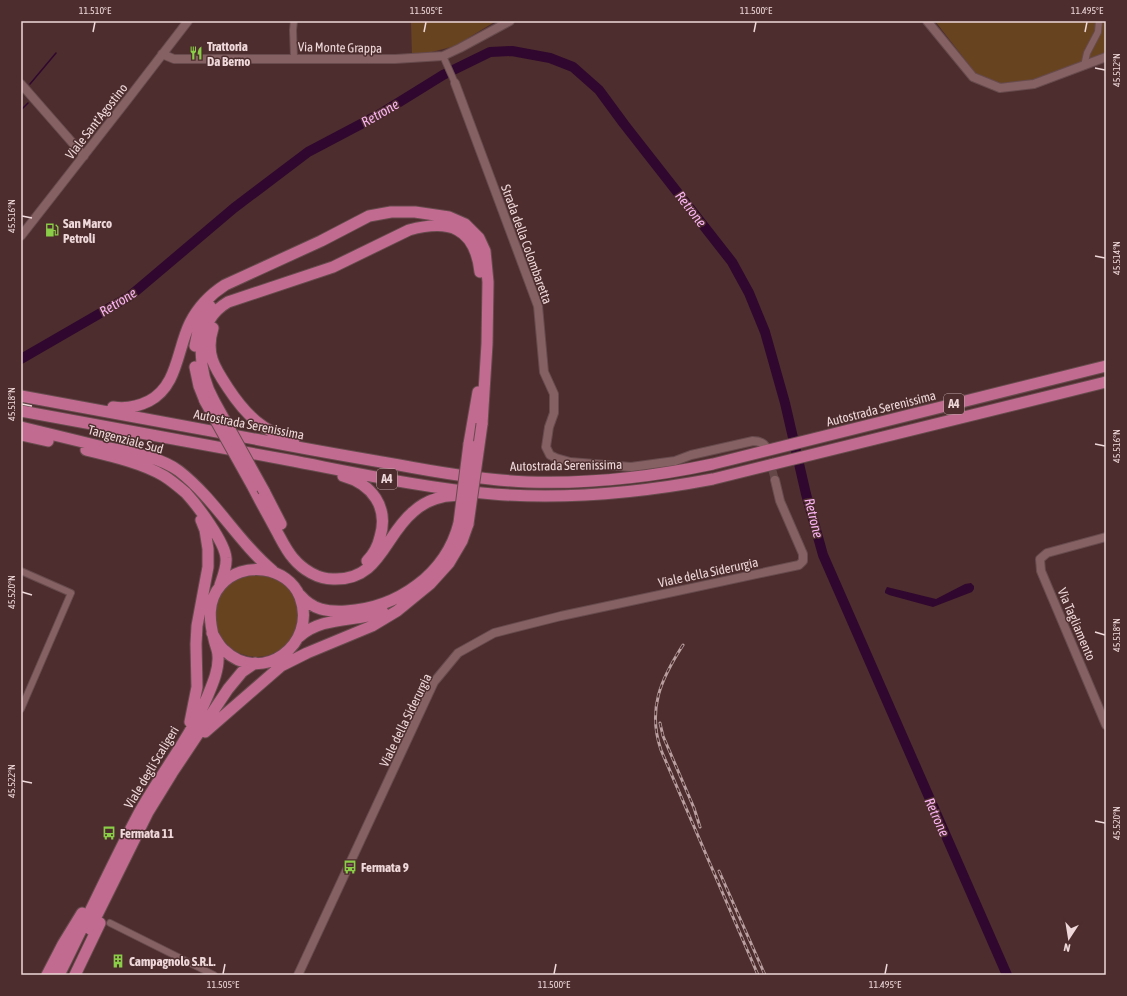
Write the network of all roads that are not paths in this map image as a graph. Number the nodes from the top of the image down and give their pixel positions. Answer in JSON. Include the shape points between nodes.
{"nodes":[{"id":1,"x":188,"y":21,"type":"edge"},
{"id":2,"x":294,"y":21,"type":"edge"},
{"id":3,"x":510,"y":21,"type":"edge"},
{"id":4,"x":927,"y":21,"type":"edge"},
{"id":5,"x":1099,"y":21,"type":"edge"},
{"id":6,"x":162,"y":54,"type":"junction"},
{"id":7,"x":1106,"y":57,"type":"edge"},
{"id":8,"x":294,"y":58,"type":"junction"},
{"id":9,"x":445,"y":59,"type":"junction"},
{"id":10,"x":1084,"y":66,"type":"junction"},
{"id":11,"x":455,"y":83,"type":"joint"},
{"id":12,"x":21,"y":84,"type":"edge"},
{"id":13,"x":84,"y":156,"type":"junction"},
{"id":14,"x":21,"y":236,"type":"edge"},
{"id":15,"x":237,"y":279,"type":"junction"},
{"id":16,"x":259,"y":291,"type":"junction"},
{"id":17,"x":1106,"y":366,"type":"edge"},
{"id":18,"x":1106,"y":382,"type":"edge"},
{"id":19,"x":22,"y":395,"type":"edge"},
{"id":20,"x":210,"y":401,"type":"junction"},
{"id":21,"x":21,"y":411,"type":"edge"},
{"id":22,"x":21,"y":427,"type":"edge"},
{"id":23,"x":21,"y":435,"type":"edge"},
{"id":24,"x":172,"y":440,"type":"junction"},
{"id":25,"x":766,"y":447,"type":"dead end"},
{"id":26,"x":436,"y":472,"type":"junction"},
{"id":27,"x":776,"y":480,"type":"tunnel mouth"},
{"id":28,"x":603,"y":495,"type":"junction"},
{"id":29,"x":196,"y":506,"type":"junction"},
{"id":30,"x":463,"y":523,"type":"junction"},
{"id":31,"x":1106,"y":537,"type":"edge"},
{"id":32,"x":21,"y":571,"type":"edge"},
{"id":33,"x":276,"y":572,"type":"junction"},
{"id":34,"x":220,"y":586,"type":"junction"},
{"id":35,"x":298,"y":592,"type":"junction"},
{"id":36,"x":419,"y":593,"type":"junction"},
{"id":37,"x":212,"y":633,"type":"junction"},
{"id":38,"x":299,"y":637,"type":"junction"},
{"id":39,"x":255,"y":664,"type":"junction"},
{"id":40,"x":21,"y":709,"type":"edge"},
{"id":41,"x":1106,"y":725,"type":"edge"},
{"id":42,"x":187,"y":743,"type":"junction"},
{"id":43,"x":134,"y":842,"type":"junction"},
{"id":44,"x":119,"y":855,"type":"junction"},
{"id":45,"x":110,"y":923,"type":"dead end"},
{"id":46,"x":47,"y":975,"type":"edge"},
{"id":47,"x":59,"y":975,"type":"edge"},
{"id":48,"x":67,"y":975,"type":"edge"},
{"id":49,"x":75,"y":975,"type":"edge"},
{"id":50,"x":214,"y":975,"type":"edge"},
{"id":51,"x":298,"y":975,"type":"edge"}],
"edges":[{"from":1,"to":6,"type":"street","name":"Viale Sant'Agostino"},
{"from":2,"to":8,"type":"street"},
{"from":3,"to":9,"type":"street","name":"Via Monte Grappa"},
{"from":4,"to":10,"type":"street","via":[[973,77],[1000,88],[1034,84]]},
{"from":5,"to":10,"type":"street","via":[[1098,32],[1087,53]]},
{"from":6,"to":8,"type":"street","name":"Via Monte Grappa","via":[[174,59]]},
{"from":6,"to":13,"type":"street","name":"Viale Sant'Agostino"},
{"from":7,"to":10,"type":"street"},
{"from":8,"to":9,"type":"street","name":"Via Monte Grappa"},
{"from":9,"to":11,"type":"street"},
{"from":11,"to":25,"type":"street","name":"Strada della Colombaretta","via":[[538,306],[544,372],[554,394],[554,413],[546,447],[550,455],[570,462],[631,467],[675,461],[759,441]]},
{"from":12,"to":13,"type":"street"},
{"from":13,"to":14,"type":"street","name":"Viale Sant'Agostino"},
{"from":15,"to":19,"type":"highway","via":[[216,291],[194,316],[171,378],[161,392],[150,400],[136,406],[116,408]]},
{"from":15,"to":20,"type":"highway","via":[[210,305],[198,329],[195,366],[199,386]]},
{"from":15,"to":30,"type":"highway","bridge":true,"via":[[369,216],[391,212],[449,216],[465,224],[479,238],[485,251],[488,282],[488,344],[482,424]]},
{"from":16,"to":20,"type":"highway","via":[[221,306],[210,319],[201,344],[201,361]]},
{"from":16,"to":26,"type":"highway","via":[[239,300],[224,312],[213,328],[210,343],[214,366],[235,399],[249,415],[268,430],[286,438],[376,456]]},
{"from":16,"to":30,"type":"highway","bridge":true,"via":[[332,267],[423,226],[450,227],[460,232],[471,243],[478,256],[481,279],[480,379],[469,444]]},
{"from":17,"to":26,"type":"highway","name":"Autostrada Serenissima","number":"A4","via":[[689,469],[601,480],[528,482]]},
{"from":18,"to":28,"type":"highway","number":"A4","via":[[713,479]]},
{"from":19,"to":26,"type":"highway","name":"Autostrada Serenissima","number":"A4"},
{"from":20,"to":24,"type":"highway","bridge":true,"via":[[264,491],[297,551],[315,567],[330,572],[344,572],[364,564],[376,549],[382,527],[382,513],[375,496],[360,483],[334,474],[255,459]]},
{"from":20,"to":28,"type":"highway","bridge":true,"via":[[285,546],[297,562],[314,574],[328,579],[356,576],[369,568],[408,516],[421,505],[435,499],[454,495],[545,500]]},
{"from":21,"to":24,"type":"highway","number":"A4"},
{"from":22,"to":33,"type":"highway","name":"Tangenziale Sud","via":[[134,454],[178,470],[192,482],[261,561]]},
{"from":23,"to":29,"type":"highway","name":"Tangenziale Sud","via":[[87,450],[148,469],[176,484]]},
{"from":24,"to":28,"type":"highway","number":"A4","via":[[492,494]]},
{"from":27,"to":51,"type":"street","name":"Viale della Siderurgia","via":[[780,501],[803,554],[800,564],[494,633],[458,653],[434,682]]},
{"from":29,"to":34,"type":"highway","name":"Tangenziale Sud","via":[[224,548],[225,571]]},
{"from":29,"to":42,"type":"highway","via":[[205,530],[208,567],[197,626],[197,688]]},
{"from":30,"to":35,"type":"highway","via":[[433,570],[410,590],[392,601],[366,609],[326,611],[308,603]]},
{"from":30,"to":36,"type":"highway","via":[[462,541],[449,563]]},
{"from":31,"to":41,"type":"street","name":"Via Tagliamento","via":[[1047,553],[1040,559],[1041,571]]},
{"from":32,"to":40,"type":"street","via":[[71,593]]},
{"from":33,"to":34,"type":"highway","name":"Viale degli Scaligeri","via":[[262,569],[241,571]]},
{"from":33,"to":35,"type":"highway","name":"Viale degli Scaligeri"},
{"from":34,"to":37,"type":"highway","name":"Viale degli Scaligeri","via":[[210,606]]},
{"from":35,"to":38,"type":"highway","name":"Viale degli Scaligeri","via":[[304,615]]},
{"from":36,"to":38,"type":"highway","via":[[391,609],[366,617],[317,625]]},
{"from":36,"to":42,"type":"highway","via":[[397,611],[372,626],[281,666]]},
{"from":37,"to":39,"type":"highway","name":"Viale degli Scaligeri","via":[[228,654]]},
{"from":37,"to":42,"type":"highway","name":"Viale degli Scaligeri","via":[[218,655],[218,667]]},
{"from":38,"to":39,"type":"highway","name":"Viale degli Scaligeri","via":[[287,653],[269,662]]},
{"from":39,"to":42,"type":"highway","name":"Viale degli Scaligeri","via":[[242,672]]},
{"from":42,"to":43,"type":"highway","name":"Viale degli Scaligeri"},
{"from":42,"to":44,"type":"highway","name":"Viale degli Scaligeri","via":[[164,770]]},
{"from":43,"to":48,"type":"highway","name":"Viale degli Scaligeri"},
{"from":43,"to":49,"type":"highway"},
{"from":44,"to":46,"type":"highway","via":[[63,944]]},
{"from":44,"to":47,"type":"highway","name":"Viale degli Scaligeri"},
{"from":45,"to":50,"type":"street"}]}
